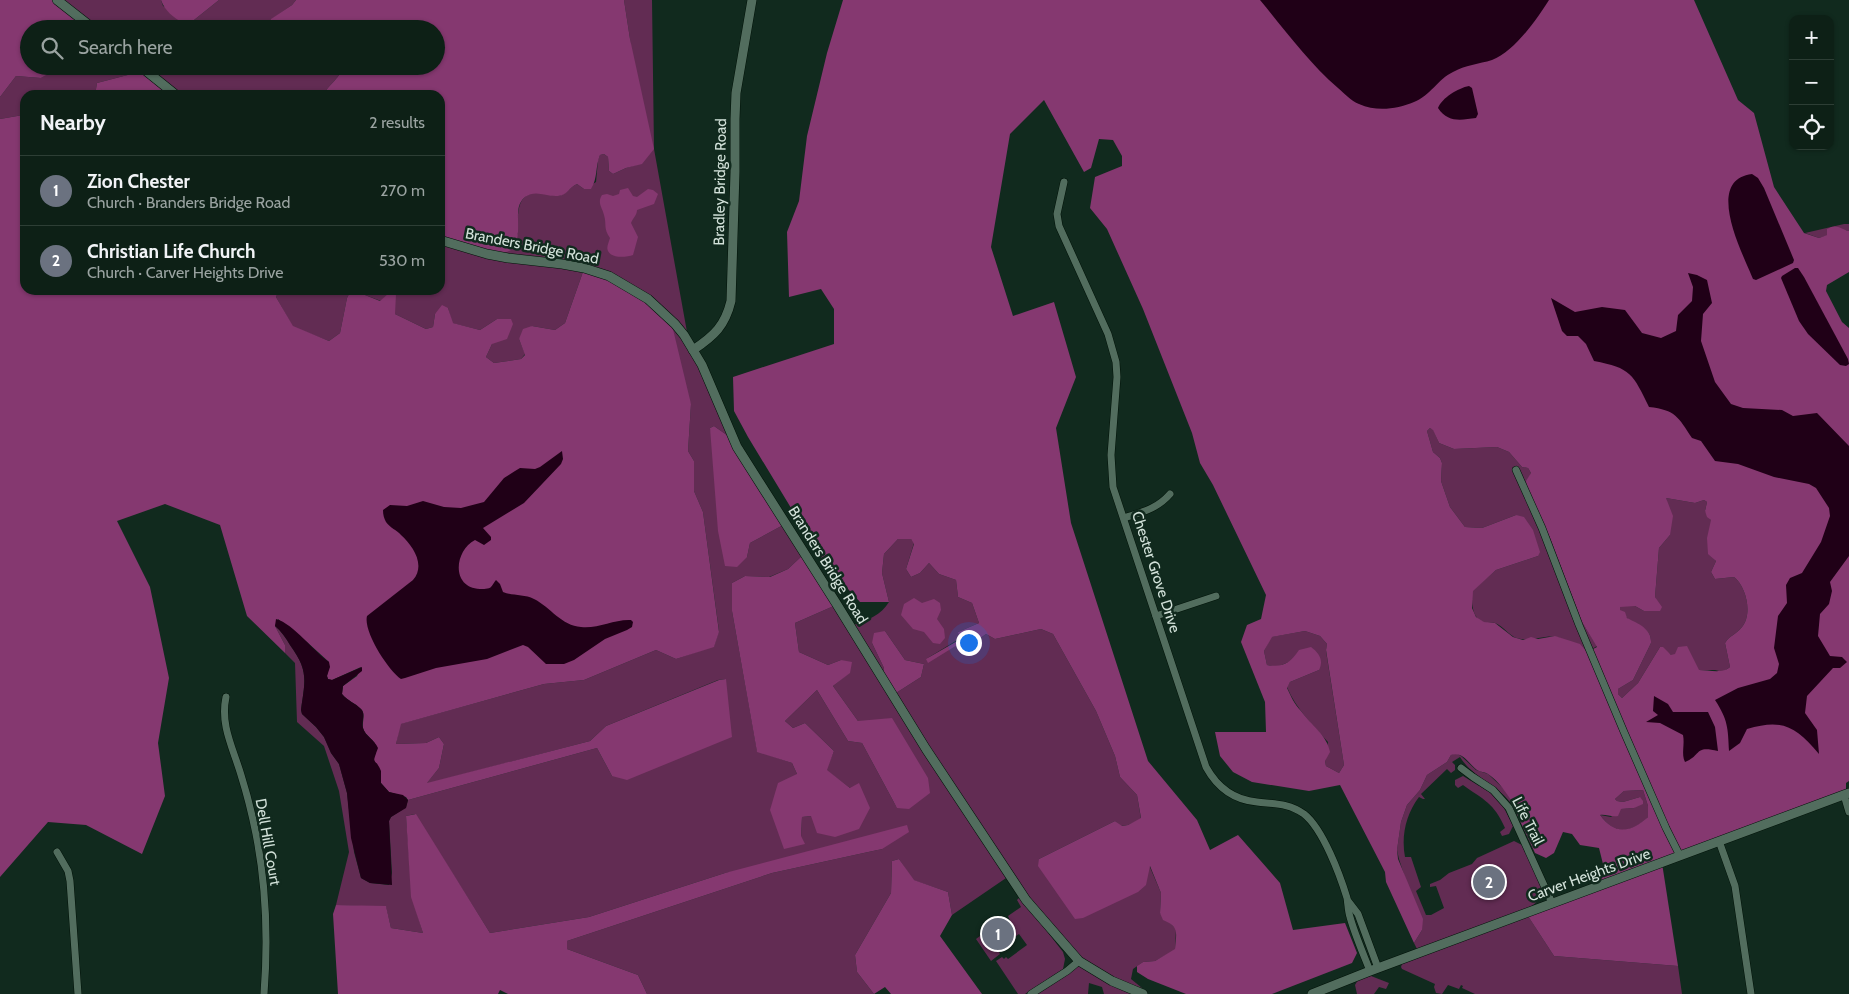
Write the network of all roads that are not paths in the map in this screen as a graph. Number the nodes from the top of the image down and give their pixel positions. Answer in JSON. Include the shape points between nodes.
{"nodes":[{"id":1,"x":57,"y":0,"type":"edge"},
{"id":2,"x":752,"y":0,"type":"edge"},
{"id":3,"x":83,"y":20,"type":"edge"},
{"id":4,"x":151,"y":75,"type":"edge"},
{"id":5,"x":170,"y":90,"type":"edge"},
{"id":6,"x":1064,"y":182,"type":"dead end"},
{"id":7,"x":445,"y":241,"type":"edge"},
{"id":8,"x":693,"y":350,"type":"junction"},
{"id":9,"x":1516,"y":470,"type":"dead end"},
{"id":10,"x":1170,"y":494,"type":"dead end"},
{"id":11,"x":1124,"y":518,"type":"junction"},
{"id":12,"x":1216,"y":596,"type":"dead end"},
{"id":13,"x":1156,"y":616,"type":"junction"},
{"id":14,"x":226,"y":697,"type":"dead end"},
{"id":15,"x":1461,"y":768,"type":"dead end"},
{"id":16,"x":1846,"y":794,"type":"edge"},
{"id":17,"x":1849,"y":812,"type":"edge"},
{"id":18,"x":1719,"y":841,"type":"junction"},
{"id":19,"x":57,"y":852,"type":"dead end"},
{"id":20,"x":1680,"y":856,"type":"junction"},
{"id":21,"x":1552,"y":903,"type":"junction"},
{"id":22,"x":1079,"y":961,"type":"junction"},
{"id":23,"x":1374,"y":969,"type":"junction"},
{"id":24,"x":78,"y":994,"type":"edge"},
{"id":25,"x":264,"y":994,"type":"edge"},
{"id":26,"x":1032,"y":994,"type":"edge"},
{"id":27,"x":1143,"y":994,"type":"edge"},
{"id":28,"x":1312,"y":994,"type":"edge"},
{"id":29,"x":1751,"y":994,"type":"edge"}],
"edges":[{"from":1,"to":3,"type":"street"},
{"from":2,"to":8,"type":"street","name":"Bradley Bridge Road","via":[[736,93],[731,301],[720,328]]},
{"from":4,"to":5,"type":"street"},
{"from":6,"to":11,"type":"street","name":"Chester Grove Drive","via":[[1057,214],[1059,226],[1108,334],[1116,362],[1111,469]]},
{"from":7,"to":8,"type":"street","name":"Branders Bridge Road","via":[[487,254],[562,264],[609,276],[637,291],[663,311]]},
{"from":8,"to":22,"type":"street","name":"Branders Bridge Road","via":[[737,447],[926,749],[1026,900]]},
{"from":9,"to":20,"type":"street","via":[[1624,732]]},
{"from":10,"to":11,"type":"street","via":[[1154,508]]},
{"from":11,"to":13,"type":"street","name":"Chester Grove Drive"},
{"from":12,"to":13,"type":"street"},
{"from":13,"to":23,"type":"street","name":"Chester Grove Drive","via":[[1211,776],[1233,796],[1291,807],[1312,822],[1325,842],[1347,898],[1350,916]]},
{"from":14,"to":25,"type":"street","name":"Dell Hill Court","via":[[225,727],[243,783],[261,866]]},
{"from":15,"to":21,"type":"street","name":"Life Trail","via":[[1493,790],[1509,808]]},
{"from":16,"to":17,"type":"street"},
{"from":16,"to":18,"type":"street","name":"Carver Heights Drive"},
{"from":18,"to":20,"type":"street","name":"Carver Heights Drive"},
{"from":18,"to":29,"type":"street","via":[[1735,886]]},
{"from":19,"to":24,"type":"street","via":[[70,881]]},
{"from":20,"to":21,"type":"street","name":"Carver Heights Drive"},
{"from":21,"to":23,"type":"street","name":"Carver Heights Drive"},
{"from":22,"to":26,"type":"street"},
{"from":22,"to":27,"type":"street","name":"Branders Bridge Road","via":[[1112,981]]},
{"from":23,"to":28,"type":"street","name":"Carver Heights Drive"}]}
